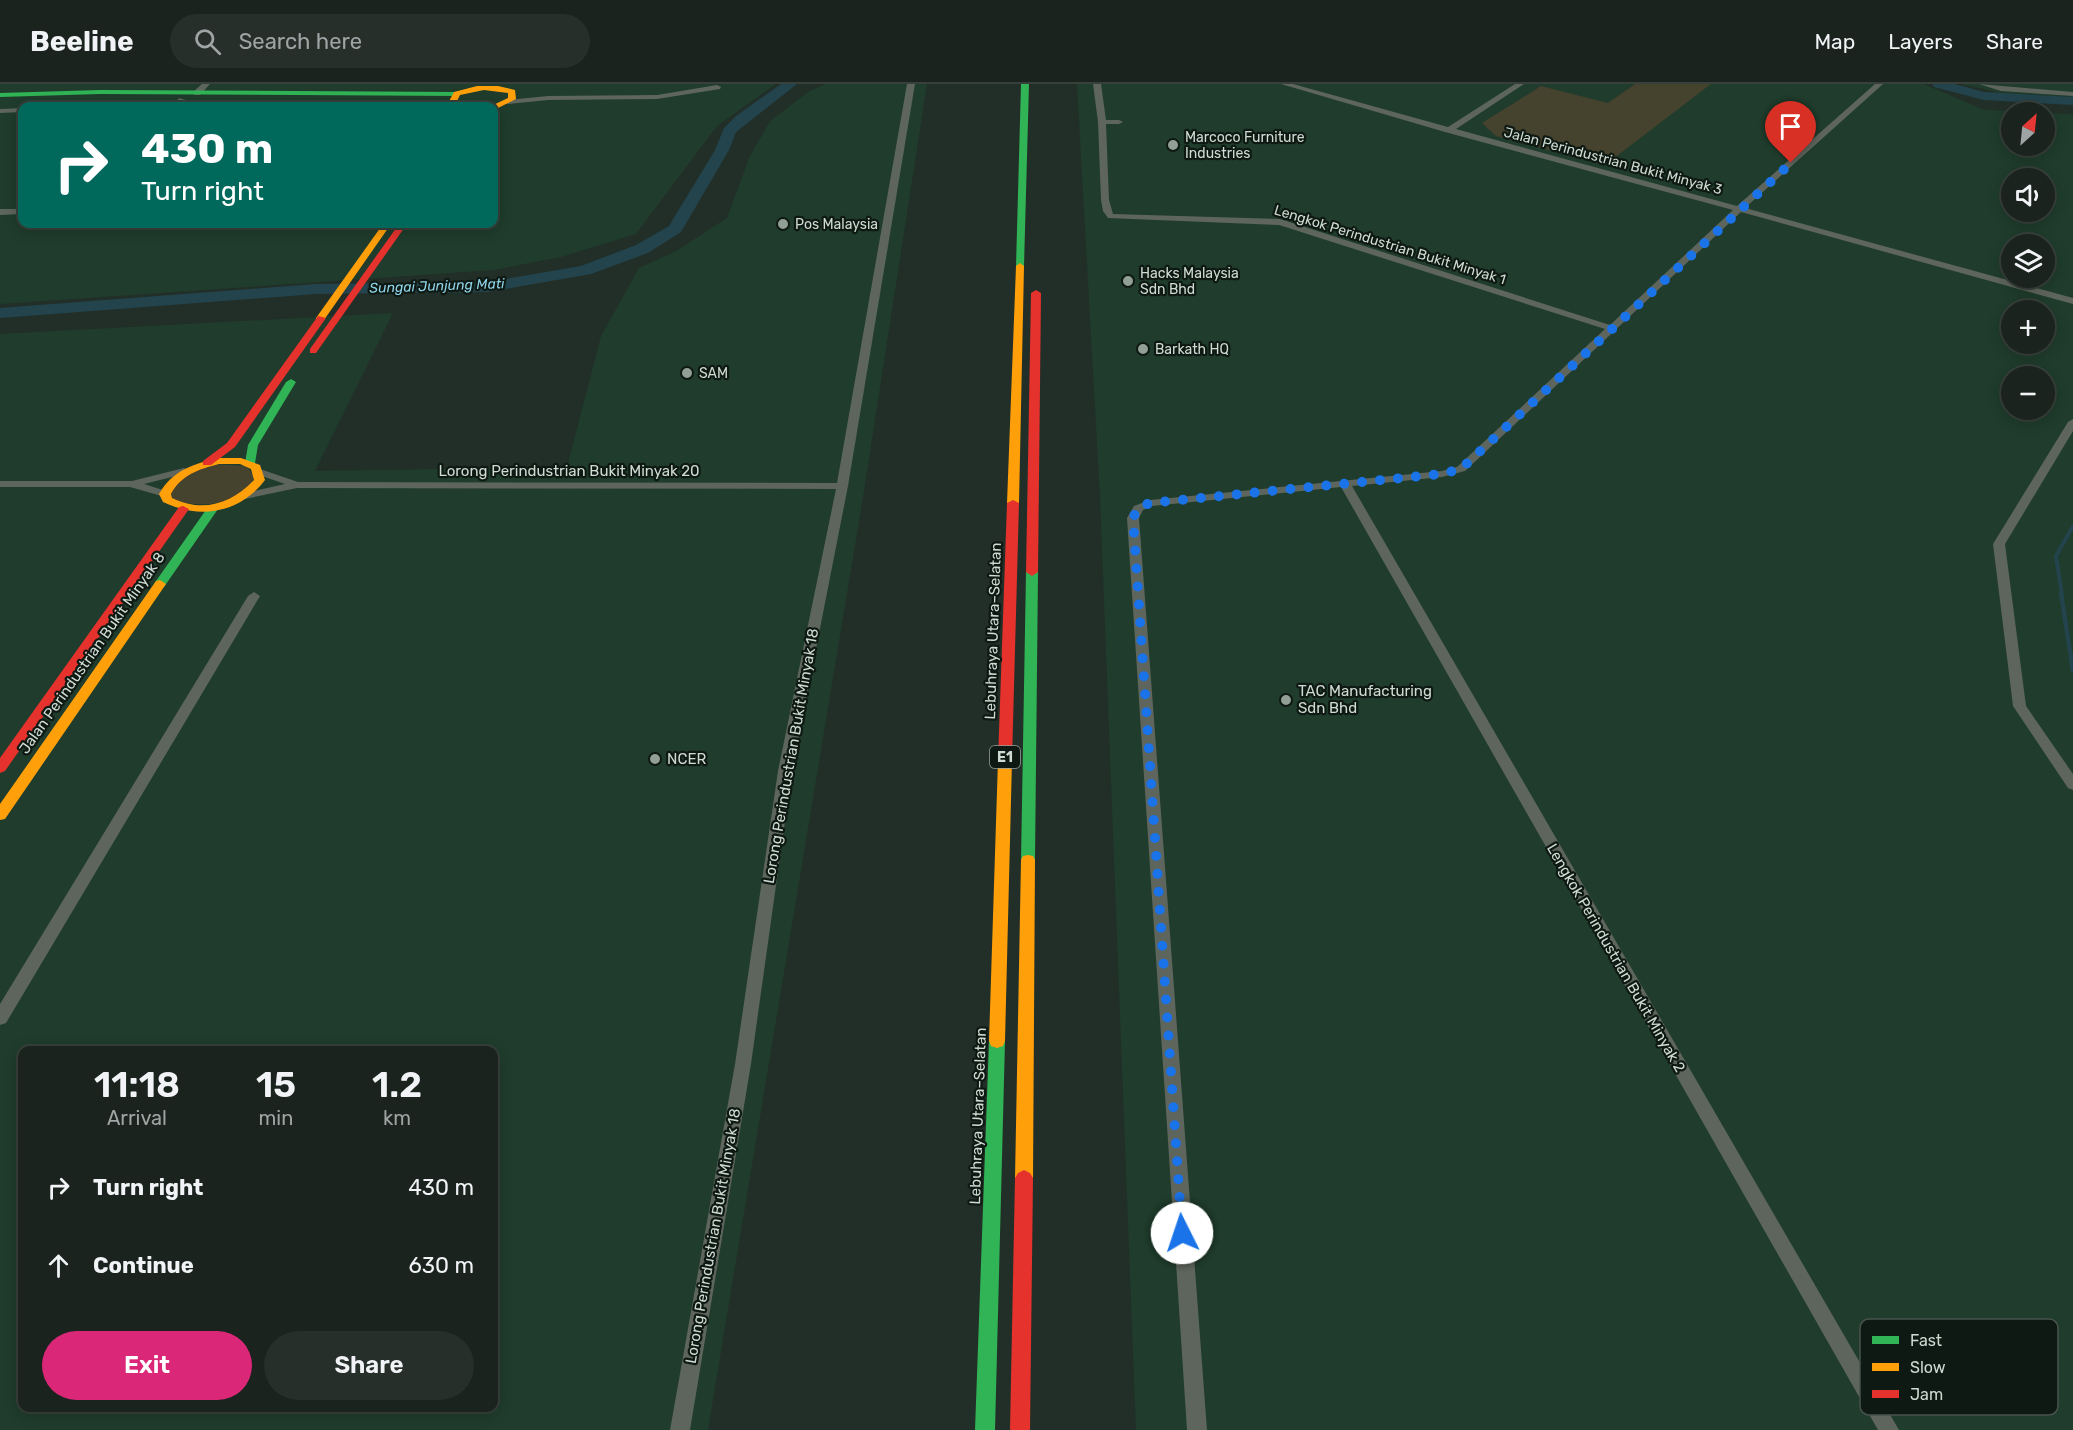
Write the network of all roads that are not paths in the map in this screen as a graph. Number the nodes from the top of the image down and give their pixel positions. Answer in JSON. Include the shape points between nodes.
{"nodes":[{"id":1,"x":910,"y":84,"type":"edge"},
{"id":2,"x":1025,"y":84,"type":"edge"},
{"id":3,"x":1037,"y":84,"type":"edge"},
{"id":4,"x":1097,"y":84,"type":"edge"},
{"id":5,"x":1286,"y":84,"type":"edge"},
{"id":6,"x":1520,"y":84,"type":"edge"},
{"id":7,"x":1879,"y":84,"type":"edge"},
{"id":8,"x":1983,"y":84,"type":"edge"},
{"id":9,"x":482,"y":86,"type":"edge"},
{"id":10,"x":717,"y":87,"type":"dead end"},
{"id":11,"x":202,"y":88,"type":"edge"},
{"id":12,"x":507,"y":92,"type":"edge"},
{"id":13,"x":2073,"y":94,"type":"edge"},
{"id":14,"x":0,"y":95,"type":"edge"},
{"id":15,"x":0,"y":101,"type":"edge"},
{"id":16,"x":455,"y":101,"type":"edge"},
{"id":17,"x":90,"y":102,"type":"edge"},
{"id":18,"x":317,"y":102,"type":"edge"},
{"id":19,"x":18,"y":110,"type":"edge"},
{"id":20,"x":0,"y":111,"type":"edge"},
{"id":21,"x":1102,"y":122,"type":"junction"},
{"id":22,"x":1119,"y":122,"type":"dead end"},
{"id":23,"x":1448,"y":130,"type":"junction"},
{"id":24,"x":1036,"y":183,"type":"dead end"},
{"id":25,"x":1739,"y":209,"type":"junction"},
{"id":26,"x":0,"y":212,"type":"edge"},
{"id":27,"x":18,"y":212,"type":"edge"},
{"id":28,"x":384,"y":228,"type":"edge"},
{"id":29,"x":400,"y":228,"type":"edge"},
{"id":30,"x":1036,"y":276,"type":"dead end"},
{"id":31,"x":2073,"y":301,"type":"edge"},
{"id":32,"x":1610,"y":328,"type":"junction"},
{"id":33,"x":2073,"y":422,"type":"edge"},
{"id":34,"x":207,"y":463,"type":"junction"},
{"id":35,"x":255,"y":468,"type":"junction"},
{"id":36,"x":184,"y":471,"type":"junction"},
{"id":37,"x":0,"y":484,"type":"edge"},
{"id":38,"x":132,"y":484,"type":"junction"},
{"id":39,"x":1346,"y":484,"type":"junction"},
{"id":40,"x":297,"y":485,"type":"junction"},
{"id":41,"x":842,"y":486,"type":"junction"},
{"id":42,"x":165,"y":494,"type":"junction"},
{"id":43,"x":245,"y":496,"type":"junction"},
{"id":44,"x":183,"y":509,"type":"junction"},
{"id":45,"x":212,"y":509,"type":"junction"},
{"id":46,"x":254,"y":596,"type":"dead end"},
{"id":47,"x":0,"y":768,"type":"edge"},
{"id":48,"x":2073,"y":784,"type":"edge"},
{"id":49,"x":0,"y":816,"type":"edge"},
{"id":50,"x":0,"y":1018,"type":"edge"},
{"id":51,"x":1860,"y":1379,"type":"edge"},
{"id":52,"x":1880,"y":1415,"type":"edge"},
{"id":53,"x":680,"y":1430,"type":"edge"},
{"id":54,"x":985,"y":1430,"type":"edge"},
{"id":55,"x":1020,"y":1430,"type":"edge"},
{"id":56,"x":1197,"y":1430,"type":"edge"},
{"id":57,"x":1889,"y":1430,"type":"edge"}],
"edges":[{"from":1,"to":41,"type":"street","name":"Lorong Perindustrian Bukit Minyak 18"},
{"from":2,"to":54,"type":"main road","name":"Lebuhraya Utara–Selatan","number":"E1"},
{"from":3,"to":24,"type":"main road"},
{"from":4,"to":21,"type":"street","name":"Lengkok Perindustrian Bukit Minyak 1"},
{"from":5,"to":23,"type":"street","name":"Jalan Perindustrian Bukit Minyak 3"},
{"from":6,"to":23,"type":"street"},
{"from":7,"to":25,"type":"street"},
{"from":8,"to":13,"type":"street"},
{"from":9,"to":12,"type":"main road"},
{"from":9,"to":16,"type":"main road"},
{"from":10,"to":12,"type":"street","via":[[657,97],[548,98]]},
{"from":11,"to":14,"type":"main road"},
{"from":11,"to":16,"type":"main road"},
{"from":15,"to":17,"type":"main road"},
{"from":16,"to":18,"type":"main road"},
{"from":19,"to":20,"type":"street"},
{"from":21,"to":22,"type":"street"},
{"from":21,"to":32,"type":"street","name":"Lengkok Perindustrian Bukit Minyak 1","via":[[1105,200],[1111,216],[1280,222]]},
{"from":23,"to":25,"type":"street","name":"Jalan Perindustrian Bukit Minyak 3"},
{"from":25,"to":31,"type":"street","name":"Jalan Perindustrian Bukit Minyak 3"},
{"from":25,"to":32,"type":"street"},
{"from":26,"to":27,"type":"street"},
{"from":28,"to":34,"type":"main road","via":[[231,445]]},
{"from":29,"to":35,"type":"main road","via":[[294,377],[253,446]]},
{"from":30,"to":55,"type":"main road","number":"E1"},
{"from":32,"to":39,"type":"street","via":[[1461,469]]},
{"from":33,"to":48,"type":"street","via":[[1999,544],[2020,706]]},
{"from":34,"to":35,"type":"main road","via":[[230,460]]},
{"from":34,"to":36,"type":"main road"},
{"from":35,"to":40,"type":"street"},
{"from":35,"to":43,"type":"main road","via":[[260,480]]},
{"from":36,"to":38,"type":"street"},
{"from":36,"to":42,"type":"main road","via":[[167,486]]},
{"from":37,"to":38,"type":"street"},
{"from":38,"to":42,"type":"street"},
{"from":39,"to":51,"type":"street","name":"Lengkok Perindustrian Bukit Minyak 2"},
{"from":39,"to":56,"type":"street","via":[[1150,503],[1138,508],[1133,518]]},
{"from":40,"to":41,"type":"street","name":"Lorong Perindustrian Bukit Minyak 20"},
{"from":40,"to":43,"type":"street"},
{"from":41,"to":53,"type":"street","name":"Lorong Perindustrian Bukit Minyak 18","via":[[786,771],[742,1064]]},
{"from":42,"to":44,"type":"main road","via":[[173,506]]},
{"from":43,"to":45,"type":"main road"},
{"from":44,"to":45,"type":"main road"},
{"from":44,"to":47,"type":"main road","name":"Jalan Perindustrian Bukit Minyak 8"},
{"from":45,"to":49,"type":"main road","name":"Jalan Perindustrian Bukit Minyak 8"},
{"from":46,"to":50,"type":"street"},
{"from":52,"to":57,"type":"street","name":"Lengkok Perindustrian Bukit Minyak 2"}]}
